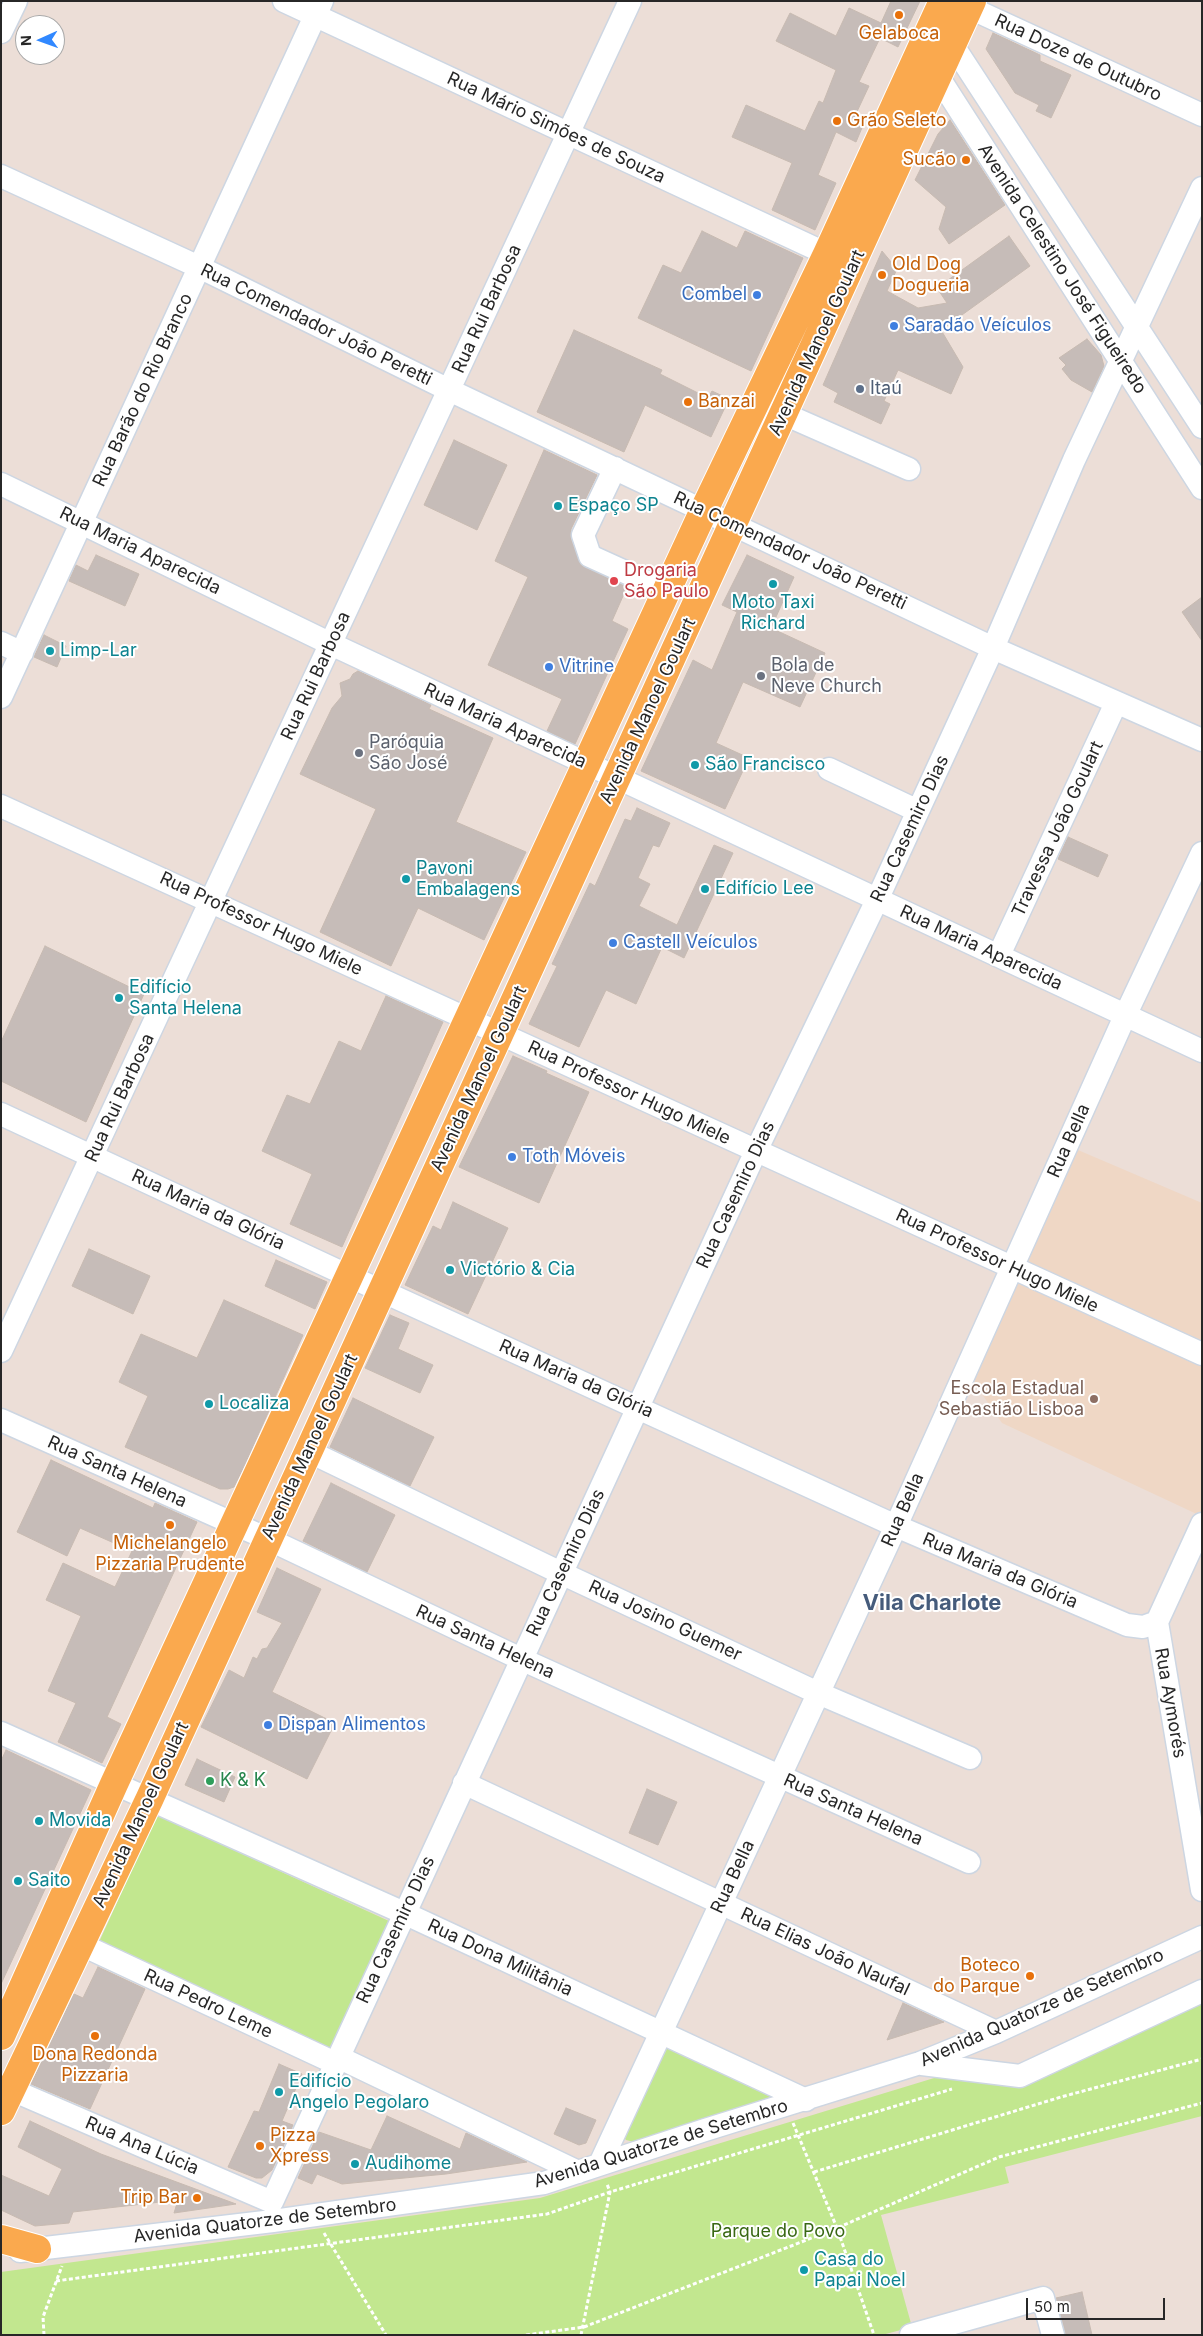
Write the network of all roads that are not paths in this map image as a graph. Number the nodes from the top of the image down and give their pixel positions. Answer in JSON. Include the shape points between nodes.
{"nodes":[{"id":1,"x":16,"y":1,"type":"edge"},
{"id":2,"x":284,"y":1,"type":"edge"},
{"id":3,"x":630,"y":1,"type":"edge"},
{"id":4,"x":957,"y":3,"type":"edge"},
{"id":5,"x":318,"y":8,"type":"edge"},
{"id":6,"x":1,"y":32,"type":"edge"},
{"id":7,"x":952,"y":44,"type":"junction"},
{"id":8,"x":921,"y":50,"type":"junction"},
{"id":9,"x":938,"y":76,"type":"junction"},
{"id":10,"x":1202,"y":115,"type":"edge"},
{"id":11,"x":568,"y":134,"type":"junction"},
{"id":12,"x":1,"y":176,"type":"edge"},
{"id":13,"x":1202,"y":188,"type":"edge"},
{"id":14,"x":827,"y":254,"type":"junction"},
{"id":15,"x":199,"y":268,"type":"junction"},
{"id":16,"x":1137,"y":327,"type":"junction"},
{"id":17,"x":1121,"y":361,"type":"junction"},
{"id":18,"x":449,"y":390,"type":"junction"},
{"id":19,"x":784,"y":414,"type":"junction"},
{"id":20,"x":1202,"y":427,"type":"edge"},
{"id":21,"x":615,"y":468,"type":"junction"},
{"id":22,"x":909,"y":469,"type":"dead end"},
{"id":23,"x":1,"y":484,"type":"edge"},
{"id":24,"x":1202,"y":488,"type":"edge"},
{"id":25,"x":704,"y":510,"type":"junction"},
{"id":26,"x":82,"y":522,"type":"junction"},
{"id":27,"x":733,"y":524,"type":"junction"},
{"id":28,"x":667,"y":591,"type":"junction"},
{"id":29,"x":1,"y":643,"type":"edge"},
{"id":30,"x":331,"y":644,"type":"junction"},
{"id":31,"x":993,"y":648,"type":"junction"},
{"id":32,"x":22,"y":653,"type":"junction"},
{"id":33,"x":1,"y":697,"type":"edge"},
{"id":34,"x":1116,"y":704,"type":"junction"},
{"id":35,"x":1202,"y":740,"type":"edge"},
{"id":36,"x":587,"y":764,"type":"junction"},
{"id":37,"x":830,"y":769,"type":"dead end"},
{"id":38,"x":617,"y":779,"type":"junction"},
{"id":39,"x":1,"y":806,"type":"edge"},
{"id":40,"x":918,"y":811,"type":"junction"},
{"id":41,"x":1202,"y":854,"type":"edge"},
{"id":42,"x":877,"y":900,"type":"junction"},
{"id":43,"x":211,"y":901,"type":"junction"},
{"id":44,"x":999,"y":955,"type":"junction"},
{"id":45,"x":1125,"y":1016,"type":"junction"},
{"id":46,"x":469,"y":1020,"type":"junction"},
{"id":47,"x":500,"y":1033,"type":"junction"},
{"id":48,"x":1202,"y":1051,"type":"edge"},
{"id":49,"x":1,"y":1114,"type":"edge"},
{"id":50,"x":756,"y":1151,"type":"junction"},
{"id":51,"x":92,"y":1156,"type":"junction"},
{"id":52,"x":1012,"y":1268,"type":"junction"},
{"id":53,"x":351,"y":1278,"type":"junction"},
{"id":54,"x":382,"y":1291,"type":"junction"},
{"id":55,"x":1,"y":1350,"type":"edge"},
{"id":56,"x":1202,"y":1354,"type":"edge"},
{"id":57,"x":638,"y":1407,"type":"junction"},
{"id":58,"x":1,"y":1420,"type":"edge"},
{"id":59,"x":308,"y":1451,"type":"junction"},
{"id":60,"x":1202,"y":1524,"type":"edge"},
{"id":61,"x":235,"y":1525,"type":"junction"},
{"id":62,"x":896,"y":1526,"type":"junction"},
{"id":63,"x":268,"y":1539,"type":"junction"},
{"id":64,"x":561,"y":1573,"type":"junction"},
{"id":65,"x":1157,"y":1622,"type":"junction"},
{"id":66,"x":521,"y":1659,"type":"junction"},
{"id":67,"x":818,"y":1693,"type":"junction"},
{"id":68,"x":1,"y":1733,"type":"edge"},
{"id":69,"x":970,"y":1758,"type":"dead end"},
{"id":70,"x":779,"y":1777,"type":"junction"},
{"id":71,"x":464,"y":1783,"type":"junction"},
{"id":72,"x":114,"y":1784,"type":"junction"},
{"id":73,"x":149,"y":1800,"type":"junction"},
{"id":74,"x":969,"y":1862,"type":"dead end"},
{"id":75,"x":1202,"y":1890,"type":"edge"},
{"id":76,"x":721,"y":1903,"type":"junction"},
{"id":77,"x":404,"y":1913,"type":"junction"},
{"id":78,"x":1202,"y":1937,"type":"edge"},
{"id":79,"x":80,"y":1944,"type":"junction"},
{"id":80,"x":1202,"y":1991,"type":"edge"},
{"id":81,"x":996,"y":2032,"type":"junction"},
{"id":82,"x":660,"y":2033,"type":"junction"},
{"id":83,"x":1,"y":2036,"type":"edge"},
{"id":84,"x":337,"y":2060,"type":"junction"},
{"id":85,"x":920,"y":2064,"type":"junction"},
{"id":86,"x":806,"y":2100,"type":"junction"},
{"id":87,"x":6,"y":2101,"type":"edge"},
{"id":88,"x":600,"y":2164,"type":"junction"},
{"id":89,"x":578,"y":2172,"type":"junction"},
{"id":90,"x":273,"y":2212,"type":"junction"},
{"id":91,"x":1,"y":2239,"type":"edge"},
{"id":92,"x":37,"y":2249,"type":"junction"},
{"id":93,"x":1,"y":2253,"type":"edge"},
{"id":94,"x":911,"y":2335,"type":"edge"},
{"id":95,"x":1053,"y":2335,"type":"edge"}],
"edges":[{"from":1,"to":6,"type":"street"},
{"from":2,"to":5,"type":"street","name":"Rua Mário Simões de Souza"},
{"from":3,"to":11,"type":"street","name":"Rua Rui Barbosa"},
{"from":4,"to":7,"type":"main road","name":"Avenida Manoel Goulart"},
{"from":4,"to":8,"type":"main road","name":"Avenida Manoel Goulart"},
{"from":4,"to":10,"type":"street","name":"Rua Doze de Outubro"},
{"from":5,"to":11,"type":"street","name":"Rua Mário Simões de Souza"},
{"from":5,"to":15,"type":"street","name":"Rua Barão do Rio Branco"},
{"from":7,"to":8,"type":"street"},
{"from":7,"to":9,"type":"main road","name":"Avenida Manoel Goulart"},
{"from":7,"to":16,"type":"street","name":"Avenida Celestino José Figueiredo"},
{"from":8,"to":9,"type":"street","name":"Avenida Celestino José Figueiredo"},
{"from":8,"to":14,"type":"main road","name":"Avenida Manoel Goulart"},
{"from":9,"to":17,"type":"street","name":"Avenida Celestino José Figueiredo"},
{"from":9,"to":19,"type":"main road","name":"Avenida Manoel Goulart"},
{"from":11,"to":14,"type":"street","name":"Rua Mário Simões de Souza"},
{"from":11,"to":18,"type":"street","name":"Rua Rui Barbosa"},
{"from":12,"to":15,"type":"street","name":"Rua Comendador João Peretti"},
{"from":13,"to":16,"type":"street","name":"Rua Casemiro Dias"},
{"from":14,"to":25,"type":"main road","name":"Avenida Manoel Goulart"},
{"from":15,"to":18,"type":"street","name":"Rua Comendador João Peretti"},
{"from":15,"to":26,"type":"street","name":"Rua Barão do Rio Branco"},
{"from":16,"to":17,"type":"street","name":"Rua Casemiro Dias"},
{"from":16,"to":20,"type":"street","name":"Avenida Celestino José Figueiredo"},
{"from":17,"to":24,"type":"street","name":"Avenida Celestino José Figueiredo"},
{"from":17,"to":31,"type":"street","name":"Rua Casemiro Dias","via":[[1074,460]]},
{"from":18,"to":21,"type":"street","name":"Rua Comendador João Peretti"},
{"from":18,"to":30,"type":"street","name":"Rua Rui Barbosa"},
{"from":19,"to":22,"type":"street"},
{"from":19,"to":27,"type":"main road","name":"Avenida Manoel Goulart"},
{"from":21,"to":25,"type":"street","name":"Rua Comendador João Peretti"},
{"from":21,"to":28,"type":"street","via":[[583,534],[590,556]]},
{"from":23,"to":26,"type":"street","name":"Rua Maria Aparecida"},
{"from":25,"to":27,"type":"street","name":"Rua Comendador João Peretti"},
{"from":25,"to":28,"type":"main road","name":"Avenida Manoel Goulart"},
{"from":26,"to":30,"type":"street","name":"Rua Maria Aparecida"},
{"from":26,"to":32,"type":"street","name":"Rua Barão do Rio Branco"},
{"from":27,"to":31,"type":"street","name":"Rua Comendador João Peretti"},
{"from":27,"to":38,"type":"main road","name":"Avenida Manoel Goulart"},
{"from":28,"to":36,"type":"main road","name":"Avenida Manoel Goulart"},
{"from":29,"to":32,"type":"street"},
{"from":30,"to":36,"type":"street","name":"Rua Maria Aparecida"},
{"from":30,"to":43,"type":"street","name":"Rua Rui Barbosa"},
{"from":31,"to":34,"type":"street","name":"Rua Comendador João Peretti"},
{"from":31,"to":40,"type":"street","name":"Rua Casemiro Dias"},
{"from":32,"to":33,"type":"street","name":"Rua Barão do Rio Branco"},
{"from":34,"to":35,"type":"street","name":"Rua Comendador João Peretti"},
{"from":34,"to":44,"type":"street","name":"Travessa João Goulart"},
{"from":36,"to":38,"type":"street","name":"Rua Maria Aparecida"},
{"from":36,"to":46,"type":"main road","name":"Avenida Manoel Goulart"},
{"from":37,"to":40,"type":"street"},
{"from":38,"to":42,"type":"street","name":"Rua Maria Aparecida"},
{"from":38,"to":47,"type":"main road","name":"Avenida Manoel Goulart"},
{"from":39,"to":43,"type":"street","name":"Rua Professor Hugo Miele"},
{"from":40,"to":42,"type":"street","name":"Rua Casemiro Dias"},
{"from":41,"to":45,"type":"street","name":"Rua Bella"},
{"from":42,"to":44,"type":"street","name":"Rua Maria Aparecida"},
{"from":42,"to":50,"type":"street","name":"Rua Casemiro Dias"},
{"from":43,"to":46,"type":"street","name":"Rua Professor Hugo Miele"},
{"from":43,"to":51,"type":"street","name":"Rua Rui Barbosa"},
{"from":44,"to":45,"type":"street","name":"Rua Maria Aparecida"},
{"from":45,"to":48,"type":"street","name":"Rua Maria Aparecida"},
{"from":45,"to":52,"type":"street","name":"Rua Bella"},
{"from":46,"to":47,"type":"street","name":"Rua Professor Hugo Miele"},
{"from":46,"to":53,"type":"main road","name":"Avenida Manoel Goulart"},
{"from":47,"to":50,"type":"street","name":"Rua Professor Hugo Miele"},
{"from":47,"to":54,"type":"main road","name":"Avenida Manoel Goulart"},
{"from":49,"to":51,"type":"street","name":"Rua Maria da Glória"},
{"from":50,"to":52,"type":"street","name":"Rua Professor Hugo Miele"},
{"from":50,"to":57,"type":"street","name":"Rua Casemiro Dias"},
{"from":51,"to":53,"type":"street","name":"Rua Maria da Glória"},
{"from":51,"to":55,"type":"street","name":"Rua Rui Barbosa"},
{"from":52,"to":56,"type":"street","name":"Rua Professor Hugo Miele"},
{"from":52,"to":62,"type":"street","name":"Rua Bella"},
{"from":53,"to":54,"type":"street","name":"Rua Maria da Glória"},
{"from":53,"to":61,"type":"main road","name":"Avenida Manoel Goulart"},
{"from":54,"to":57,"type":"street","name":"Rua Maria da Glória"},
{"from":54,"to":59,"type":"main road","name":"Avenida Manoel Goulart"},
{"from":57,"to":62,"type":"street","name":"Rua Maria da Glória"},
{"from":57,"to":64,"type":"street","name":"Rua Casemiro Dias"},
{"from":58,"to":61,"type":"street","name":"Rua Santa Helena"},
{"from":59,"to":63,"type":"main road","name":"Avenida Manoel Goulart"},
{"from":59,"to":64,"type":"street","name":"Rua Josino Guemer"},
{"from":60,"to":65,"type":"street","name":"Rua Aymorés"},
{"from":61,"to":63,"type":"street","name":"Rua Santa Helena"},
{"from":61,"to":72,"type":"main road","name":"Avenida Manoel Goulart"},
{"from":62,"to":65,"type":"street","name":"Rua Maria da Glória","via":[[1128,1626],[1143,1627]]},
{"from":62,"to":67,"type":"street","name":"Rua Bella"},
{"from":63,"to":66,"type":"street","name":"Rua Santa Helena"},
{"from":63,"to":73,"type":"main road","name":"Avenida Manoel Goulart"},
{"from":64,"to":66,"type":"street","name":"Rua Casemiro Dias"},
{"from":64,"to":67,"type":"street","name":"Rua Josino Guemer"},
{"from":65,"to":75,"type":"street","name":"Rua Aymorés"},
{"from":66,"to":70,"type":"street","name":"Rua Santa Helena"},
{"from":66,"to":71,"type":"street","name":"Rua Casemiro Dias"},
{"from":67,"to":69,"type":"street","name":"Rua Josino Guemer"},
{"from":67,"to":70,"type":"street","name":"Rua Bella"},
{"from":68,"to":72,"type":"street","name":"Rua Dona Militânia"},
{"from":70,"to":74,"type":"street","name":"Rua Santa Helena"},
{"from":70,"to":76,"type":"street","name":"Rua Bella"},
{"from":71,"to":76,"type":"street","name":"Rua Elias João Naufal"},
{"from":71,"to":77,"type":"street","name":"Rua Casemiro Dias"},
{"from":72,"to":73,"type":"street","name":"Rua Dona Militânia"},
{"from":72,"to":83,"type":"main road","name":"Avenida Manoel Goulart"},
{"from":73,"to":77,"type":"street","name":"Rua Dona Militânia"},
{"from":73,"to":79,"type":"main road","name":"Avenida Manoel Goulart"},
{"from":76,"to":81,"type":"street","name":"Rua Elias João Naufal"},
{"from":76,"to":82,"type":"street","name":"Rua Bella"},
{"from":77,"to":82,"type":"street","name":"Rua Dona Militânia"},
{"from":77,"to":84,"type":"street","name":"Rua Casemiro Dias"},
{"from":78,"to":81,"type":"street","name":"Avenida Quatorze de Setembro"},
{"from":79,"to":84,"type":"street","name":"Rua Pedro Leme"},
{"from":79,"to":87,"type":"main road","name":"Avenida Manoel Goulart"},
{"from":80,"to":85,"type":"street","via":[[1020,2076]]},
{"from":81,"to":85,"type":"street","name":"Avenida Quatorze de Setembro"},
{"from":82,"to":86,"type":"street","name":"Rua Dona Militânia"},
{"from":82,"to":88,"type":"street","name":"Rua Bella"},
{"from":84,"to":89,"type":"street","name":"Rua Pedro Leme"},
{"from":84,"to":90,"type":"street","name":"Rua Casemiro Dias"},
{"from":85,"to":86,"type":"street","name":"Avenida Quatorze de Setembro"},
{"from":86,"to":88,"type":"street","name":"Avenida Quatorze de Setembro"},
{"from":87,"to":90,"type":"street","name":"Rua Ana Lúcia"},
{"from":88,"to":89,"type":"street","name":"Avenida Quatorze de Setembro"},
{"from":89,"to":90,"type":"street","name":"Avenida Quatorze de Setembro","via":[[544,2183]]},
{"from":90,"to":92,"type":"street","name":"Avenida Quatorze de Setembro"},
{"from":91,"to":92,"type":"main road"},
{"from":92,"to":93,"type":"street","name":"Avenida Quatorze de Setembro"},
{"from":94,"to":95,"type":"street","via":[[1044,2298]]}]}
